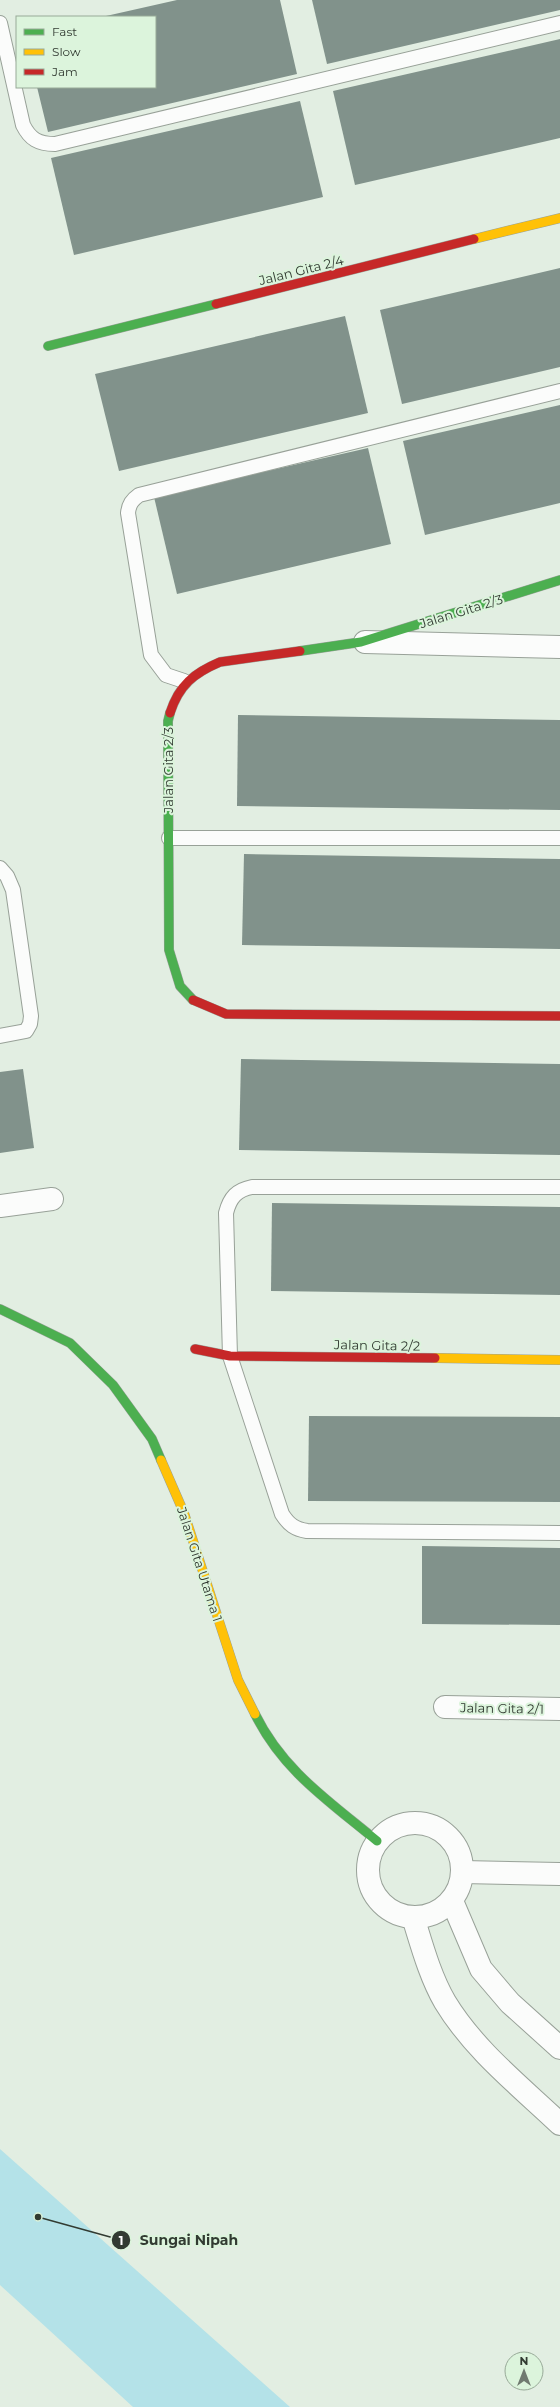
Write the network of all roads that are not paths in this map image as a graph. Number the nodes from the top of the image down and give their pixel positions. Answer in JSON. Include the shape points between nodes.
{"nodes":[{"id":1,"x":0,"y":23,"type":"edge"},
{"id":2,"x":560,"y":24,"type":"edge"},
{"id":3,"x":560,"y":218,"type":"edge"},
{"id":4,"x":48,"y":346,"type":"dead end"},
{"id":5,"x":560,"y":391,"type":"edge"},
{"id":6,"x":560,"y":580,"type":"edge"},
{"id":7,"x":362,"y":642,"type":"junction"},
{"id":8,"x":560,"y":647,"type":"edge"},
{"id":9,"x":184,"y":681,"type":"junction"},
{"id":10,"x":168,"y":838,"type":"junction"},
{"id":11,"x":560,"y":838,"type":"edge"},
{"id":12,"x":0,"y":868,"type":"edge"},
{"id":13,"x":560,"y":1016,"type":"edge"},
{"id":14,"x":0,"y":1036,"type":"edge"},
{"id":15,"x":560,"y":1187,"type":"edge"},
{"id":16,"x":52,"y":1199,"type":"dead end"},
{"id":17,"x":0,"y":1206,"type":"edge"},
{"id":18,"x":0,"y":1310,"type":"edge"},
{"id":19,"x":195,"y":1349,"type":"dead end"},
{"id":20,"x":230,"y":1356,"type":"junction"},
{"id":21,"x":560,"y":1360,"type":"edge"},
{"id":22,"x":560,"y":1533,"type":"edge"},
{"id":23,"x":445,"y":1707,"type":"dead end"},
{"id":24,"x":560,"y":1709,"type":"edge"},
{"id":25,"x":377,"y":1841,"type":"junction"},
{"id":26,"x":462,"y":1872,"type":"junction"},
{"id":27,"x":560,"y":1874,"type":"edge"},
{"id":28,"x":452,"y":1901,"type":"junction"},
{"id":29,"x":413,"y":1917,"type":"junction"},
{"id":30,"x":560,"y":2048,"type":"edge"},
{"id":31,"x":560,"y":2124,"type":"edge"}],
"edges":[{"from":1,"to":2,"type":"lane","via":[[23,125],[31,138],[44,144],[55,144]]},
{"from":3,"to":4,"type":"street","name":"Jalan Gita 2/4"},
{"from":5,"to":9,"type":"lane","via":[[140,496],[133,500],[128,506],[128,513],[151,655],[166,675]]},
{"from":6,"to":7,"type":"street","name":"Jalan Gita 2/3"},
{"from":7,"to":8,"type":"street","name":"Jalan Gita 2/3"},
{"from":7,"to":9,"type":"street","name":"Jalan Gita 2/3","via":[[220,662],[200,670]]},
{"from":9,"to":10,"type":"street","name":"Jalan Gita 2/3","via":[[175,698],[168,721]]},
{"from":10,"to":11,"type":"lane"},
{"from":10,"to":13,"type":"street","name":"Jalan Gita 2/3","via":[[168,950],[174,976],[185,994],[203,1008],[226,1014]]},
{"from":12,"to":14,"type":"lane","via":[[13,890],[31,1016],[26,1031]]},
{"from":15,"to":20,"type":"lane","via":[[242,1189],[228,1203],[226,1213]]},
{"from":16,"to":17,"type":"street"},
{"from":18,"to":25,"type":"street","name":"Jalan Gita Utama 1","via":[[70,1343],[113,1385],[152,1440],[184,1513],[238,1680],[267,1738],[298,1776]]},
{"from":19,"to":20,"type":"street","name":"Jalan Gita 2/2"},
{"from":20,"to":21,"type":"street","name":"Jalan Gita 2/2"},
{"from":20,"to":22,"type":"lane","via":[[282,1514],[297,1530]]},
{"from":23,"to":24,"type":"street","name":"Jalan Gita 2/1"},
{"from":25,"to":26,"type":"street","via":[[388,1831],[402,1825],[416,1823],[431,1826],[444,1833],[454,1844],[460,1857]]},
{"from":25,"to":29,"type":"street","via":[[370,1854],[367,1868],[368,1883],[385,1907],[398,1914]]},
{"from":26,"to":27,"type":"street"},
{"from":26,"to":28,"type":"street"},
{"from":28,"to":29,"type":"street","via":[[441,1910]]},
{"from":28,"to":30,"type":"street","via":[[481,1969],[510,2003]]},
{"from":29,"to":31,"type":"street","via":[[427,1963],[445,2002],[472,2040]]}]}
